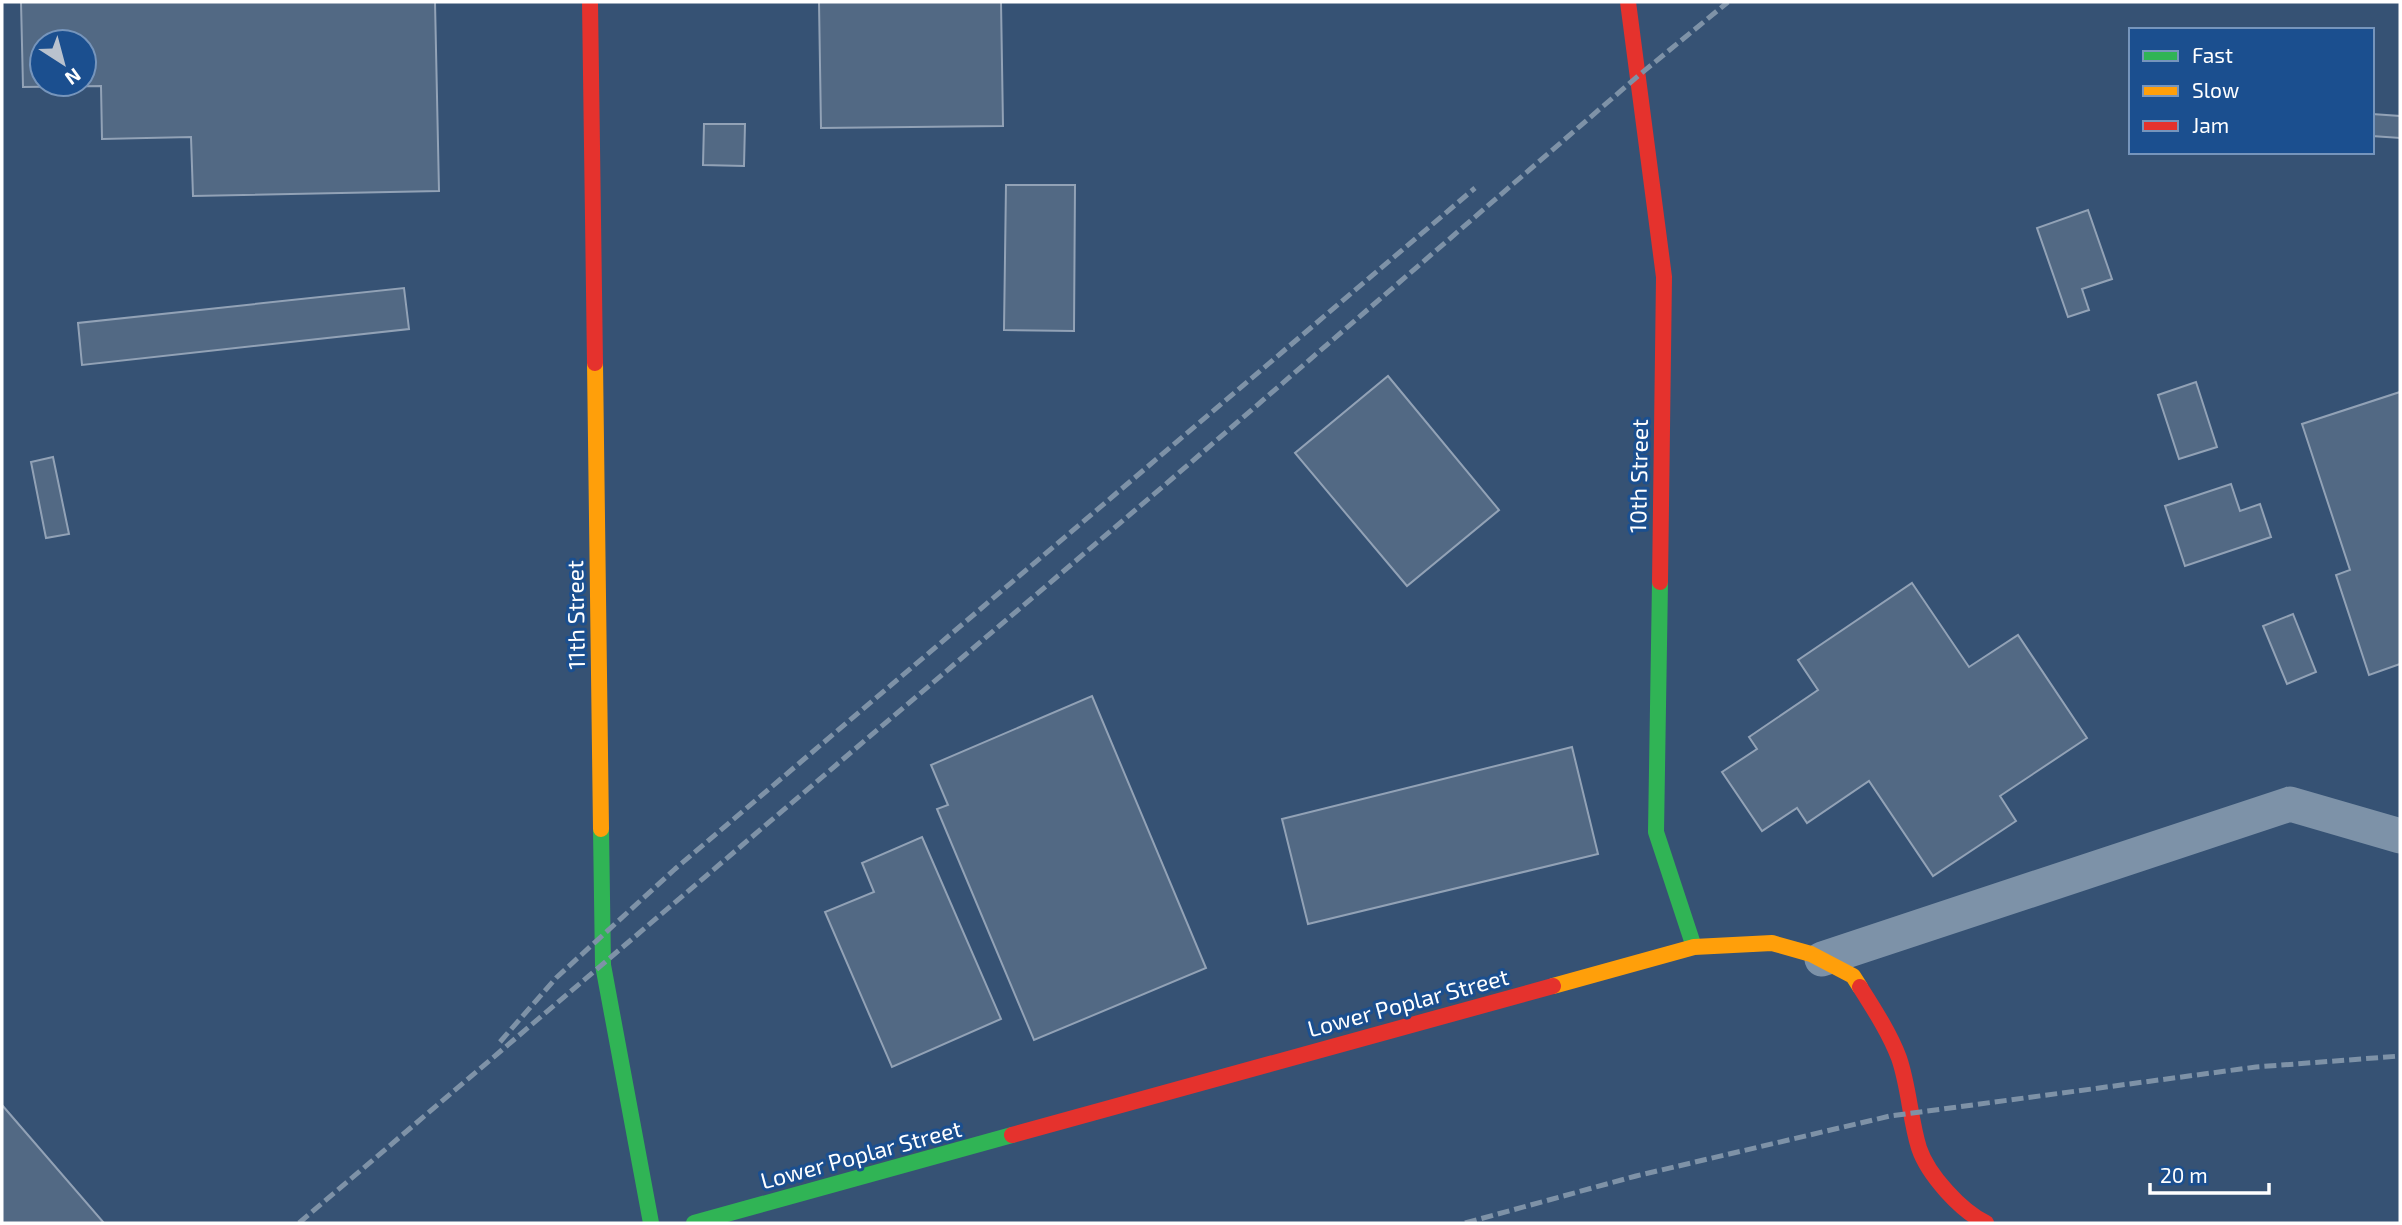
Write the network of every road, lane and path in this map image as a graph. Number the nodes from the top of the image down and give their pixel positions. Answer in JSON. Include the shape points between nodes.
{"nodes":[{"id":1,"x":590,"y":2,"type":"edge"},
{"id":2,"x":1628,"y":2,"type":"edge"},
{"id":3,"x":2400,"y":836,"type":"edge"},
{"id":4,"x":1694,"y":947,"type":"junction"},
{"id":5,"x":1822,"y":960,"type":"junction"},
{"id":6,"x":651,"y":1223,"type":"edge"},
{"id":7,"x":694,"y":1223,"type":"edge"},
{"id":8,"x":1986,"y":1223,"type":"edge"}],
"edges":[{"from":1,"to":6,"type":"street","name":"11th Street","via":[[603,965]]},
{"from":2,"to":4,"type":"street","name":"10th Street","via":[[1664,276],[1656,832]]},
{"from":3,"to":5,"type":"street","via":[[2290,804]]},
{"from":4,"to":5,"type":"street","name":"Lower Poplar Street","via":[[1772,943]]},
{"from":4,"to":7,"type":"street","name":"Lower Poplar Street"},
{"from":5,"to":8,"type":"street","name":"Lower Poplar Street","via":[[1853,976],[1876,1012],[1899,1058],[1920,1151],[1946,1192]]}]}
